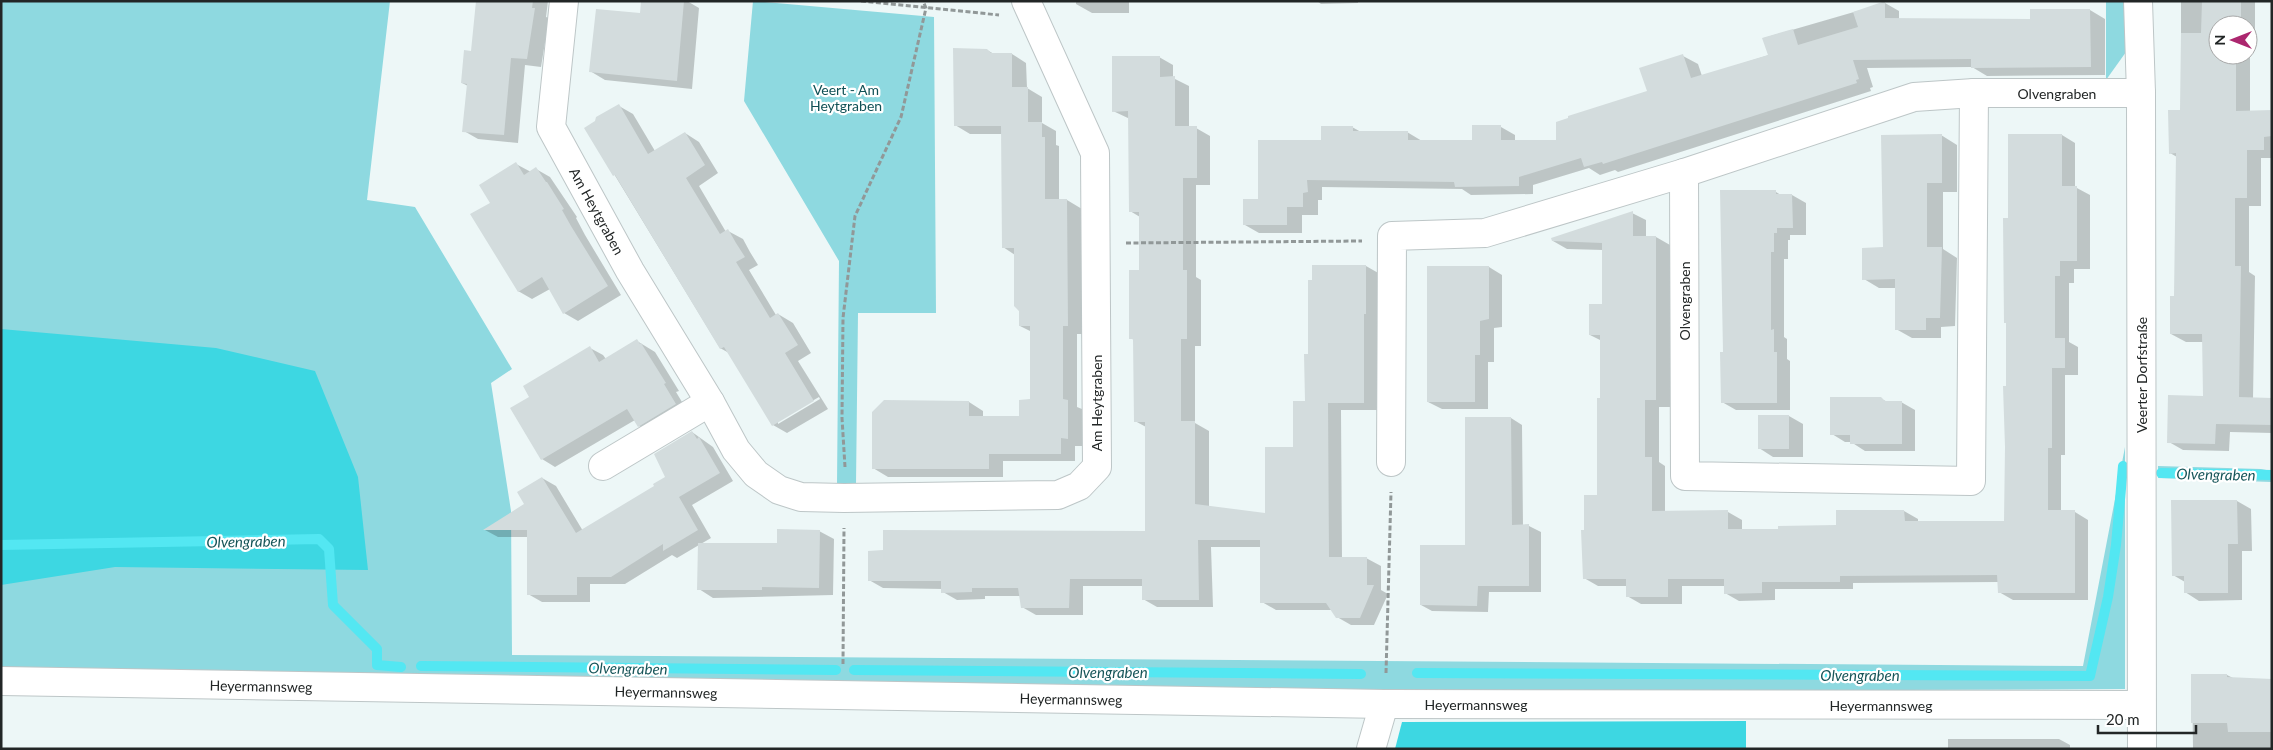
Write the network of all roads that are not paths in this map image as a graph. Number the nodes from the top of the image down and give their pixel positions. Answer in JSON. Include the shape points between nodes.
{"nodes":[{"id":1,"x":564,"y":1,"type":"edge"},
{"id":2,"x":2138,"y":1,"type":"edge"},
{"id":3,"x":1029,"y":9,"type":"edge"},
{"id":4,"x":1974,"y":93,"type":"junction"},
{"id":5,"x":2141,"y":93,"type":"junction"},
{"id":6,"x":1684,"y":173,"type":"junction"},
{"id":7,"x":710,"y":402,"type":"junction"},
{"id":8,"x":1391,"y":462,"type":"road end"},
{"id":9,"x":603,"y":466,"type":"dead end"},
{"id":10,"x":1,"y":681,"type":"edge"},
{"id":11,"x":1384,"y":704,"type":"junction"},
{"id":12,"x":2141,"y":705,"type":"junction"},
{"id":13,"x":1371,"y":749,"type":"edge"},
{"id":14,"x":2142,"y":749,"type":"edge"}],
"edges":[{"from":1,"to":7,"type":"street","name":"Am Heytgraben","via":[[551,127],[630,271]]},
{"from":2,"to":5,"type":"street","name":"Veerter Dorfstraße"},
{"from":3,"to":7,"type":"street","name":"Am Heytgraben","via":[[1094,153],[1097,468],[1079,486],[1058,494],[801,497],[779,490],[756,474],[736,450]]},
{"from":4,"to":5,"type":"street","name":"Olvengraben"},
{"from":4,"to":6,"type":"street","name":"Olvengraben","via":[[1914,97]]},
{"from":4,"to":6,"type":"street","name":"Olvengraben","via":[[1971,481],[1685,476]]},
{"from":5,"to":12,"type":"street","name":"Veerter Dorfstraße"},
{"from":6,"to":8,"type":"street","name":"Olvengraben","via":[[1485,233],[1392,236]]},
{"from":7,"to":9,"type":"street"},
{"from":10,"to":11,"type":"street","name":"Heyermannsweg"},
{"from":11,"to":12,"type":"street","name":"Heyermannsweg"},
{"from":11,"to":13,"type":"street"},
{"from":12,"to":14,"type":"street","name":"Veerter Dorfstraße"}]}
